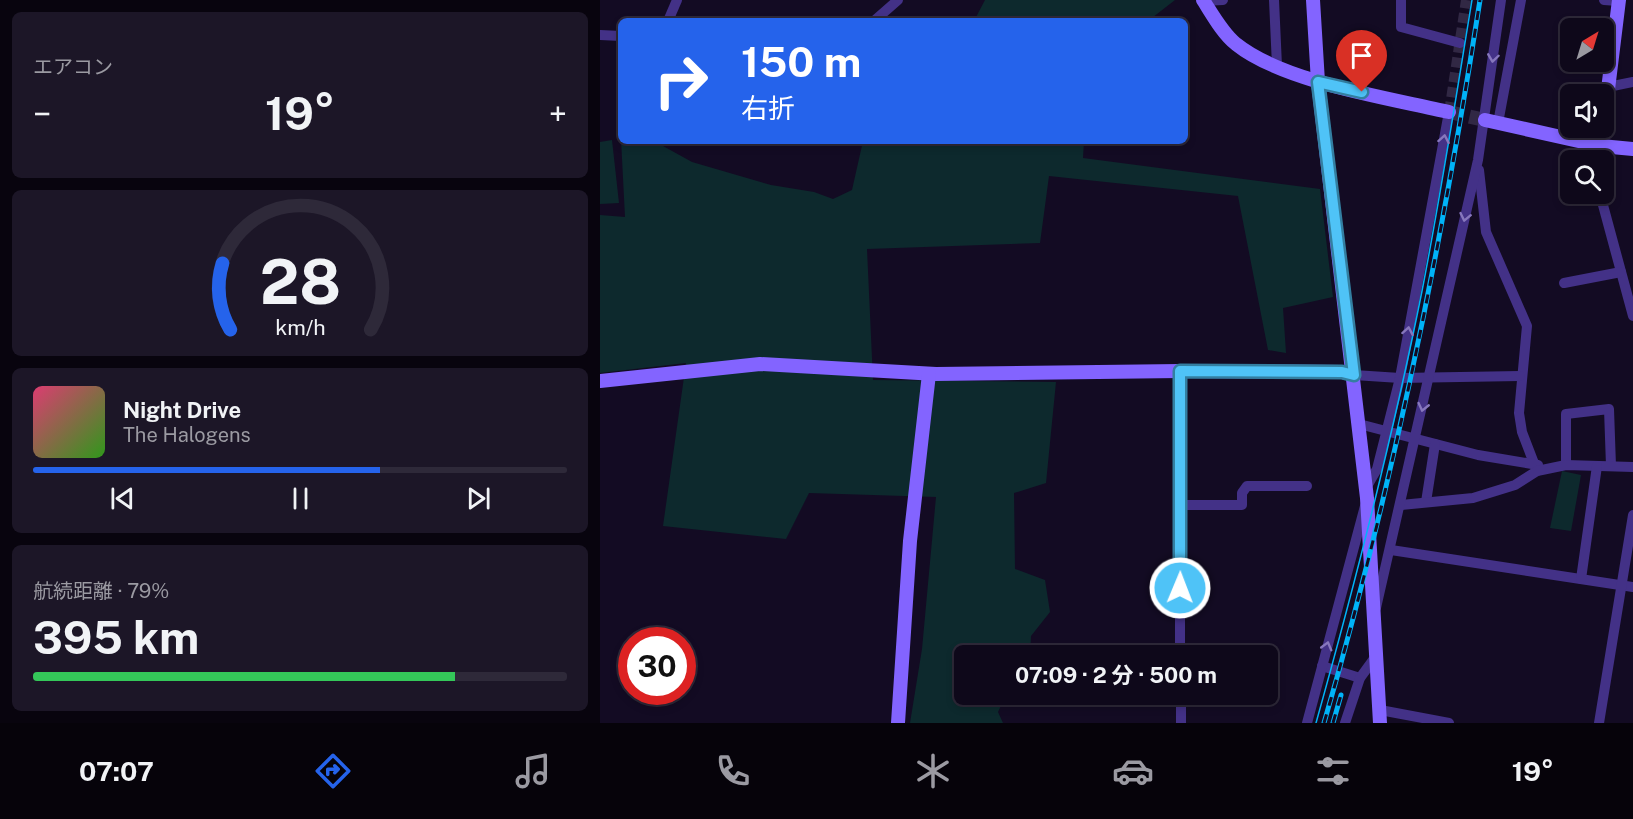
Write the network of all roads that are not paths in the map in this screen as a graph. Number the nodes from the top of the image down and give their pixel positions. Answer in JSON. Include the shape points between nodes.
{"nodes":[{"id":1,"x":677,"y":0,"type":"edge"},
{"id":2,"x":898,"y":0,"type":"edge"},
{"id":3,"x":1203,"y":0,"type":"edge"},
{"id":4,"x":1223,"y":0,"type":"edge"},
{"id":5,"x":1274,"y":0,"type":"edge"},
{"id":6,"x":1313,"y":0,"type":"edge"},
{"id":7,"x":1401,"y":0,"type":"edge"},
{"id":8,"x":1501,"y":0,"type":"edge"},
{"id":9,"x":1521,"y":0,"type":"edge"},
{"id":10,"x":1614,"y":0,"type":"edge"},
{"id":11,"x":669,"y":18,"type":"edge"},
{"id":12,"x":877,"y":18,"type":"edge"},
{"id":13,"x":600,"y":35,"type":"edge"},
{"id":14,"x":618,"y":36,"type":"edge"},
{"id":15,"x":1460,"y":43,"type":"dead end"},
{"id":16,"x":1277,"y":66,"type":"junction"},
{"id":17,"x":1318,"y":82,"type":"junction"},
{"id":18,"x":1633,"y":82,"type":"edge"},
{"id":19,"x":1608,"y":84,"type":"edge"},
{"id":20,"x":1614,"y":86,"type":"edge"},
{"id":21,"x":1449,"y":112,"type":"joint"},
{"id":22,"x":1491,"y":121,"type":"junction"},
{"id":23,"x":1601,"y":138,"type":"edge"},
{"id":24,"x":1600,"y":146,"type":"junction"},
{"id":25,"x":1633,"y":149,"type":"edge"},
{"id":26,"x":1600,"y":150,"type":"edge"},
{"id":27,"x":1478,"y":160,"type":"junction"},
{"id":28,"x":1603,"y":204,"type":"edge"},
{"id":29,"x":1621,"y":272,"type":"junction"},
{"id":30,"x":1564,"y":283,"type":"dead end"},
{"id":31,"x":1633,"y":316,"type":"edge"},
{"id":32,"x":1180,"y":371,"type":"junction"},
{"id":33,"x":929,"y":374,"type":"junction"},
{"id":34,"x":1354,"y":375,"type":"junction"},
{"id":35,"x":1520,"y":376,"type":"junction"},
{"id":36,"x":1400,"y":378,"type":"junction"},
{"id":37,"x":1429,"y":378,"type":"junction"},
{"id":38,"x":600,"y":381,"type":"edge"},
{"id":39,"x":1359,"y":424,"type":"junction"},
{"id":40,"x":1386,"y":431,"type":"junction"},
{"id":41,"x":1416,"y":438,"type":"junction"},
{"id":42,"x":1435,"y":444,"type":"junction"},
{"id":43,"x":1566,"y":465,"type":"junction"},
{"id":44,"x":1597,"y":466,"type":"junction"},
{"id":45,"x":1611,"y":466,"type":"junction"},
{"id":46,"x":1535,"y":467,"type":"junction"},
{"id":47,"x":1633,"y":467,"type":"edge"},
{"id":48,"x":1307,"y":486,"type":"dead end"},
{"id":49,"x":1367,"y":493,"type":"junction"},
{"id":50,"x":1426,"y":502,"type":"junction"},
{"id":51,"x":1181,"y":505,"type":"junction"},
{"id":52,"x":1401,"y":505,"type":"junction"},
{"id":53,"x":1633,"y":515,"type":"edge"},
{"id":54,"x":1391,"y":550,"type":"junction"},
{"id":55,"x":1581,"y":579,"type":"junction"},
{"id":56,"x":1628,"y":587,"type":"edge"},
{"id":57,"x":1373,"y":620,"type":"junction"},
{"id":58,"x":1180,"y":645,"type":"edge"},
{"id":59,"x":1376,"y":656,"type":"junction"},
{"id":60,"x":1322,"y":666,"type":"junction"},
{"id":61,"x":1360,"y":678,"type":"junction"},
{"id":62,"x":1181,"y":705,"type":"edge"},
{"id":63,"x":1380,"y":717,"type":"edge"},
{"id":64,"x":898,"y":723,"type":"edge"},
{"id":65,"x":1181,"y":723,"type":"edge"},
{"id":66,"x":1307,"y":723,"type":"edge"},
{"id":67,"x":1345,"y":723,"type":"edge"},
{"id":68,"x":1449,"y":723,"type":"edge"},
{"id":69,"x":1599,"y":723,"type":"edge"}],
"edges":[{"from":1,"to":11,"type":"street"},
{"from":2,"to":12,"type":"street"},
{"from":3,"to":4,"type":"street"},
{"from":3,"to":16,"type":"street","via":[[1233,42]]},
{"from":5,"to":16,"type":"street"},
{"from":6,"to":17,"type":"street"},
{"from":7,"to":15,"type":"street","via":[[1401,27]]},
{"from":8,"to":22,"type":"street","one_way":true},
{"from":9,"to":22,"type":"street"},
{"from":10,"to":19,"type":"street"},
{"from":13,"to":14,"type":"street"},
{"from":16,"to":17,"type":"street"},
{"from":17,"to":21,"type":"street"},
{"from":17,"to":34,"type":"street"},
{"from":18,"to":20,"type":"street"},
{"from":36,"to":21,"type":"street","one_way":true},
{"from":22,"to":24,"type":"street"},
{"from":22,"to":27,"type":"street"},
{"from":23,"to":24,"type":"street"},
{"from":24,"to":25,"type":"street"},
{"from":24,"to":26,"type":"street"},
{"from":27,"to":35,"type":"street","via":[[1486,232],[1527,326]]},
{"from":27,"to":37,"type":"street","one_way":true},
{"from":28,"to":29,"type":"street"},
{"from":29,"to":30,"type":"street"},
{"from":29,"to":31,"type":"street"},
{"from":32,"to":33,"type":"street"},
{"from":32,"to":34,"type":"street"},
{"from":32,"to":51,"type":"street"},
{"from":33,"to":38,"type":"street","via":[[760,364]]},
{"from":33,"to":64,"type":"street","via":[[910,541]]},
{"from":34,"to":36,"type":"street"},
{"from":34,"to":39,"type":"street"},
{"from":35,"to":37,"type":"street"},
{"from":35,"to":46,"type":"street","via":[[1519,413]]},
{"from":36,"to":37,"type":"street"},
{"from":36,"to":40,"type":"street"},
{"from":37,"to":41,"type":"street","one_way":true},
{"from":39,"to":40,"type":"street"},
{"from":39,"to":49,"type":"street"},
{"from":40,"to":41,"type":"street"},
{"from":40,"to":49,"type":"street"},
{"from":41,"to":42,"type":"street"},
{"from":41,"to":52,"type":"street"},
{"from":42,"to":46,"type":"street"},
{"from":42,"to":50,"type":"street"},
{"from":43,"to":44,"type":"street"},
{"from":43,"to":45,"type":"street","via":[[1566,414],[1609,409]]},
{"from":43,"to":46,"type":"street"},
{"from":44,"to":45,"type":"street"},
{"from":44,"to":55,"type":"street"},
{"from":45,"to":47,"type":"street"},
{"from":46,"to":50,"type":"street","via":[[1515,485],[1473,498]]},
{"from":48,"to":51,"type":"street","via":[[1247,486],[1242,493],[1242,505]]},
{"from":49,"to":57,"type":"street"},
{"from":60,"to":49,"type":"street","one_way":true},
{"from":50,"to":52,"type":"street"},
{"from":51,"to":58,"type":"street"},
{"from":52,"to":54,"type":"street"},
{"from":53,"to":56,"type":"street"},
{"from":54,"to":55,"type":"street"},
{"from":54,"to":57,"type":"street"},
{"from":55,"to":56,"type":"street"},
{"from":56,"to":69,"type":"street"},
{"from":57,"to":59,"type":"street"},
{"from":59,"to":61,"type":"street"},
{"from":59,"to":63,"type":"street"},
{"from":60,"to":61,"type":"street"},
{"from":60,"to":66,"type":"street"},
{"from":61,"to":67,"type":"street"},
{"from":62,"to":65,"type":"street"},
{"from":63,"to":68,"type":"street"}]}
